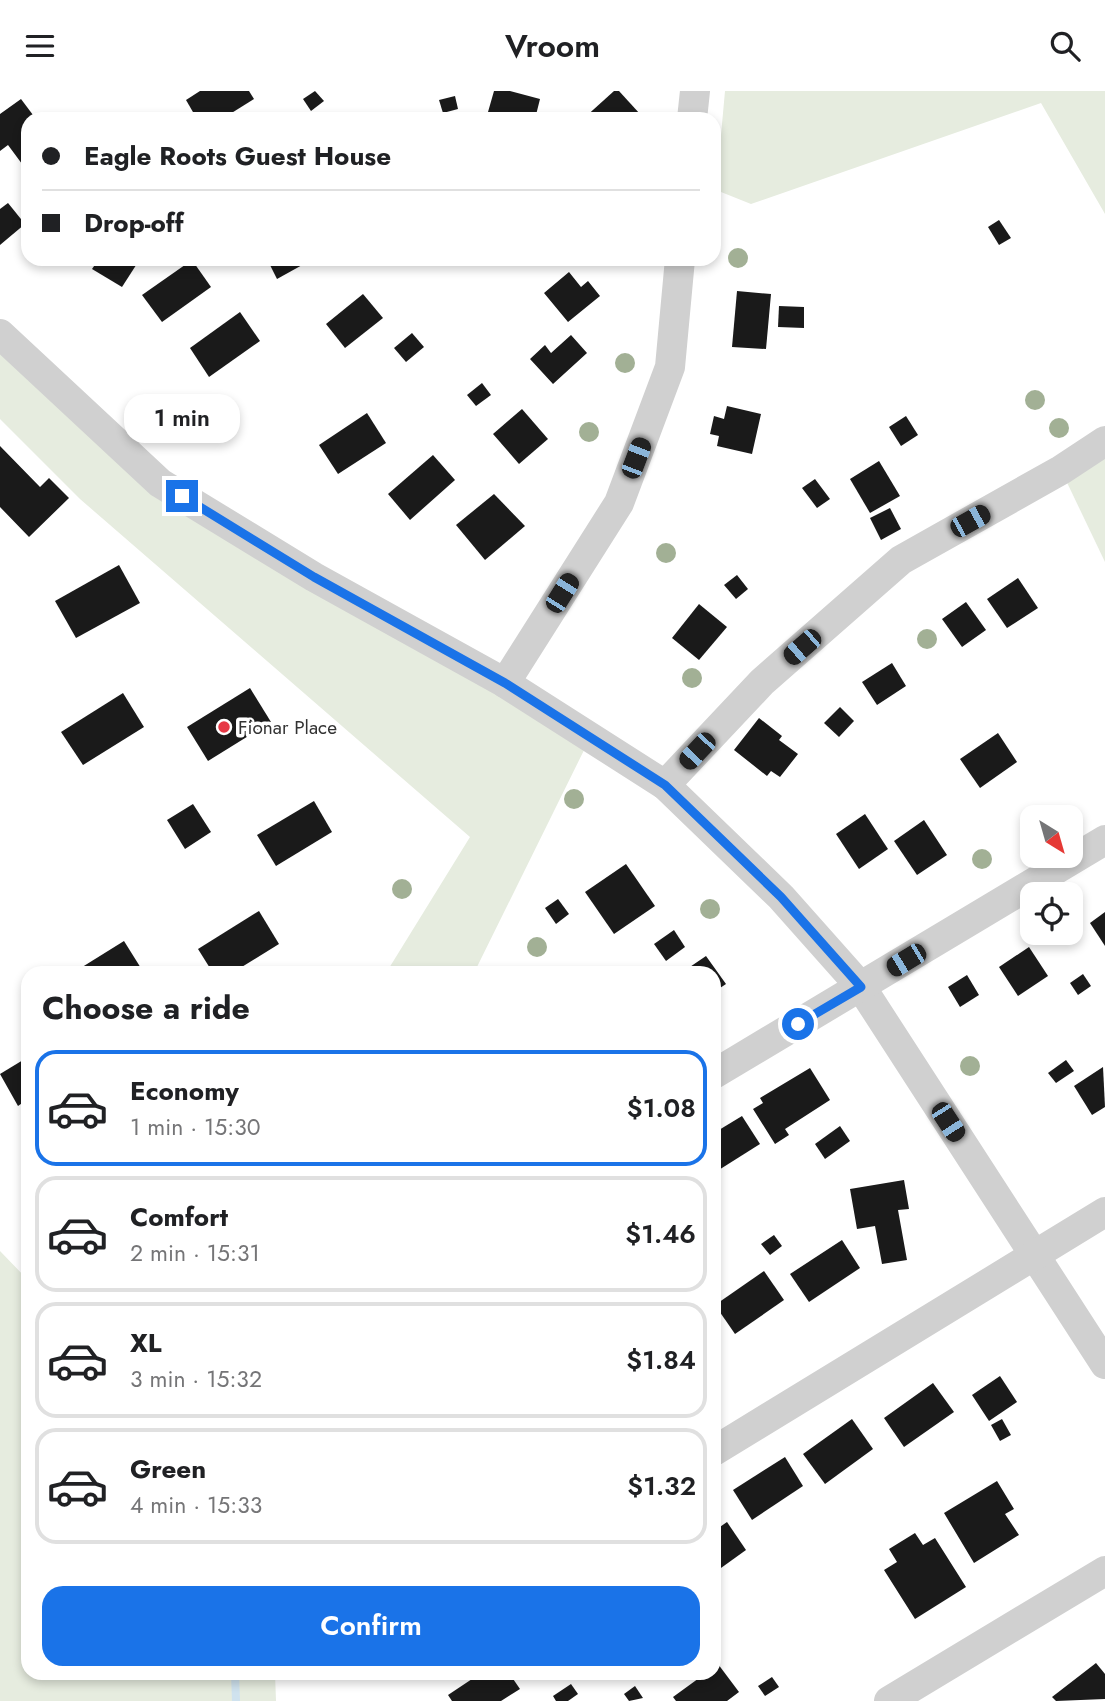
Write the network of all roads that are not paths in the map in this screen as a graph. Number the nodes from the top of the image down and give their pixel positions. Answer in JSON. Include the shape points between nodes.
{"nodes":[{"id":1,"x":695,"y":91,"type":"edge"},
{"id":2,"x":693,"y":112,"type":"edge"},
{"id":3,"x":679,"y":266,"type":"edge"},
{"id":4,"x":1,"y":337,"type":"edge"},
{"id":5,"x":1105,"y":442,"type":"edge"},
{"id":6,"x":505,"y":683,"type":"junction"},
{"id":7,"x":665,"y":785,"type":"junction"},
{"id":8,"x":1105,"y":840,"type":"edge"},
{"id":9,"x":861,"y":987,"type":"junction"},
{"id":10,"x":721,"y":1070,"type":"edge"},
{"id":11,"x":1105,"y":1212,"type":"edge"},
{"id":12,"x":1035,"y":1257,"type":"junction"},
{"id":13,"x":1105,"y":1364,"type":"edge"},
{"id":14,"x":721,"y":1447,"type":"edge"},
{"id":15,"x":1105,"y":1571,"type":"edge"},
{"id":16,"x":889,"y":1701,"type":"edge"}],
"edges":[{"from":1,"to":2,"type":"street"},
{"from":3,"to":6,"type":"street","via":[[670,367],[619,503]]},
{"from":4,"to":6,"type":"street","via":[[160,483],[314,577]]},
{"from":5,"to":7,"type":"street","via":[[901,560],[762,682]]},
{"from":6,"to":7,"type":"street"},
{"from":7,"to":9,"type":"street","via":[[781,897]]},
{"from":8,"to":9,"type":"street"},
{"from":9,"to":10,"type":"street"},
{"from":9,"to":12,"type":"street"},
{"from":11,"to":12,"type":"street"},
{"from":12,"to":13,"type":"street"},
{"from":12,"to":14,"type":"street"},
{"from":15,"to":16,"type":"street"}]}
